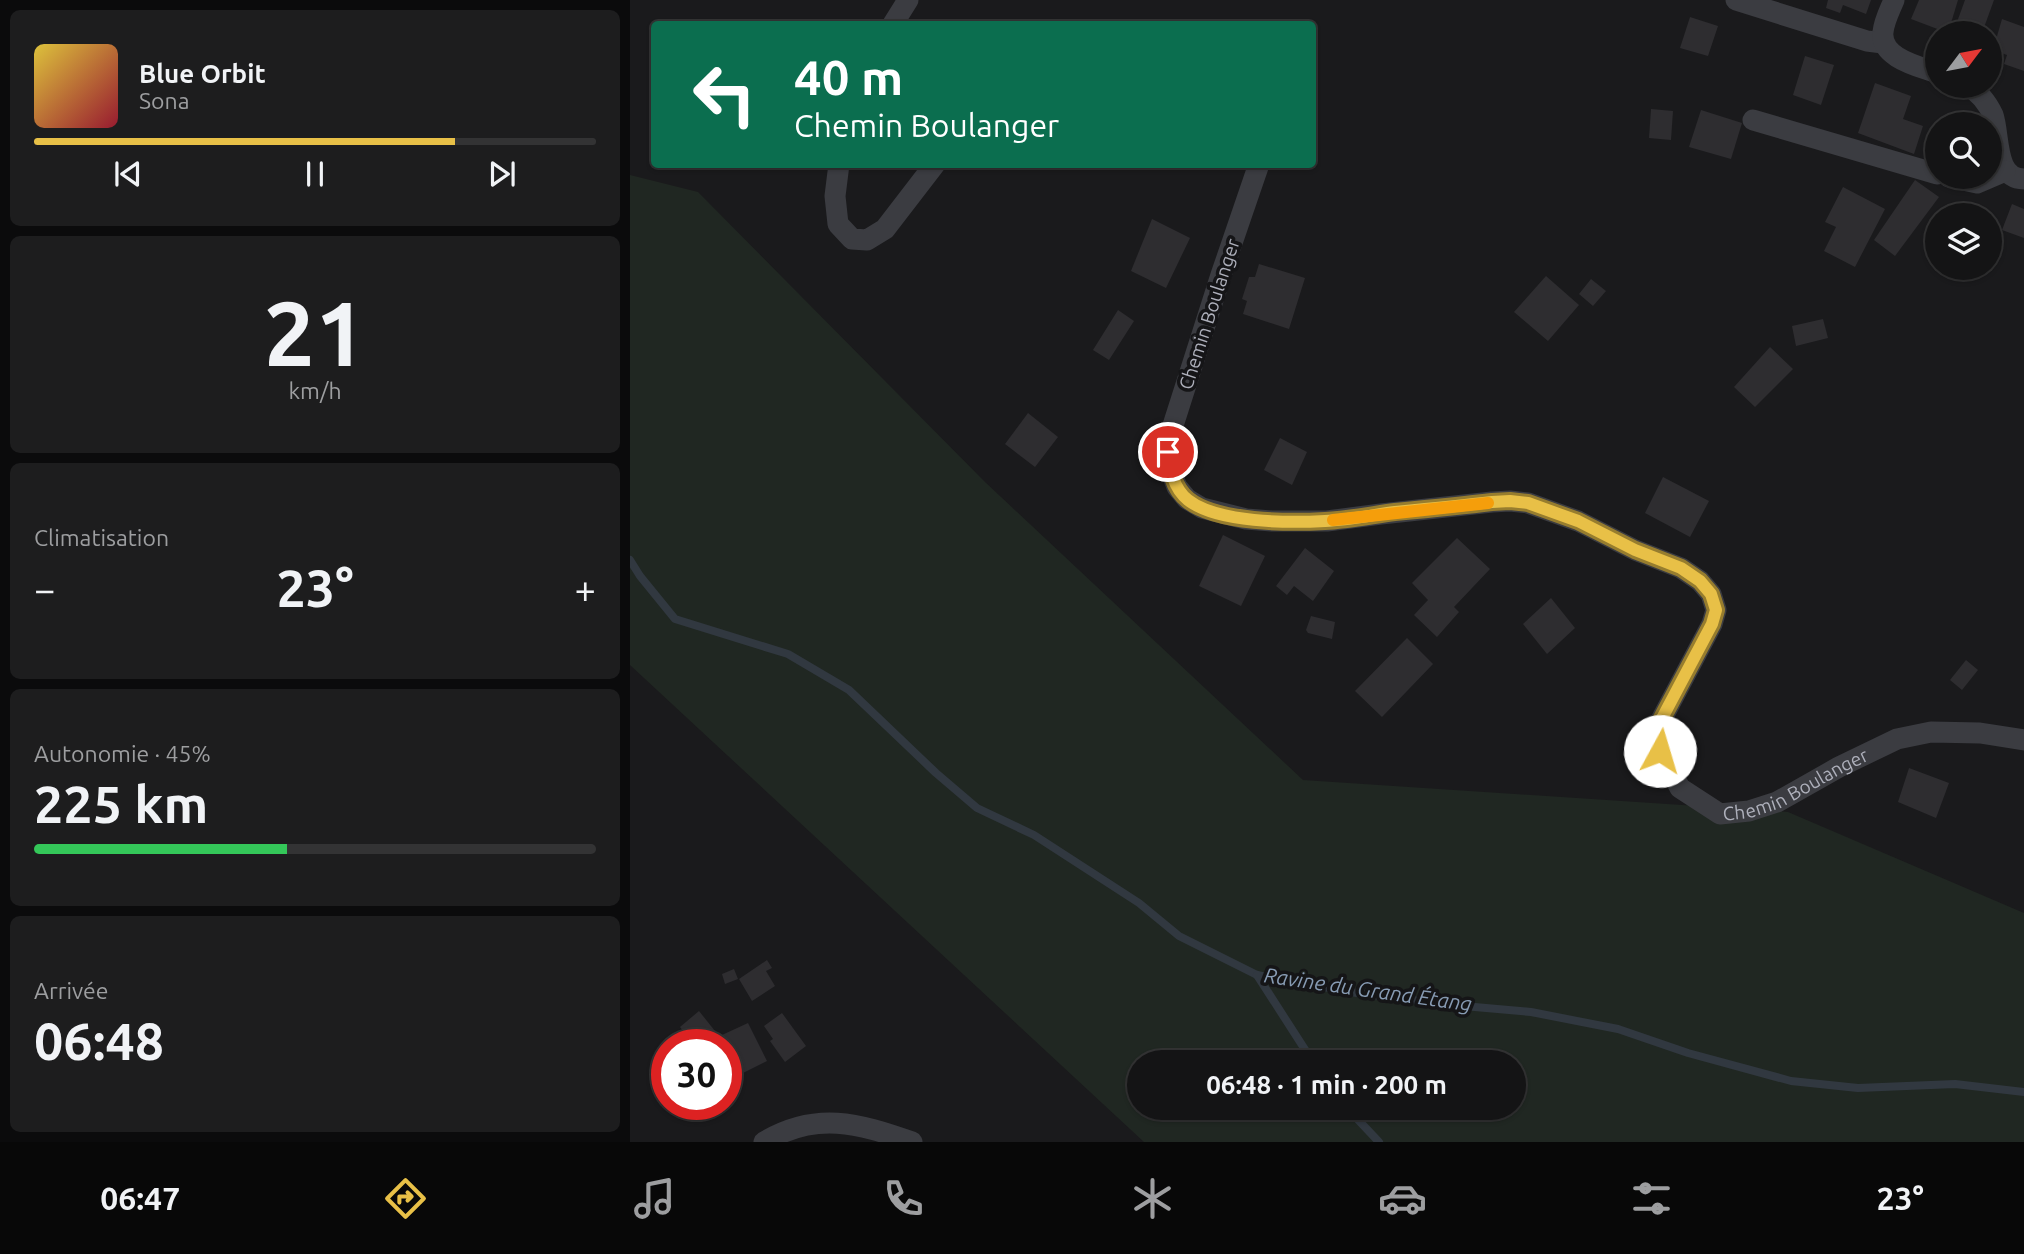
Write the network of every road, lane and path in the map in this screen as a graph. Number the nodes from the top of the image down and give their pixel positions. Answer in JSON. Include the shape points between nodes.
{"nodes":[{"id":1,"x":908,"y":0,"type":"edge"},
{"id":2,"x":1736,"y":0,"type":"edge"},
{"id":3,"x":1894,"y":0,"type":"edge"},
{"id":4,"x":894,"y":21,"type":"edge"},
{"id":5,"x":1883,"y":43,"type":"junction"},
{"id":6,"x":1925,"y":68,"type":"edge"},
{"id":7,"x":1983,"y":98,"type":"edge"},
{"id":8,"x":1753,"y":120,"type":"dead end"},
{"id":9,"x":838,"y":168,"type":"edge"},
{"id":10,"x":932,"y":168,"type":"edge"},
{"id":11,"x":1258,"y":168,"type":"edge"},
{"id":12,"x":1925,"y":170,"type":"edge"},
{"id":13,"x":2015,"y":175,"type":"edge"},
{"id":14,"x":2024,"y":740,"type":"edge"},
{"id":15,"x":764,"y":1142,"type":"edge"},
{"id":16,"x":912,"y":1142,"type":"edge"}],
"edges":[{"from":1,"to":4,"type":"street"},
{"from":2,"to":5,"type":"street"},
{"from":3,"to":5,"type":"street","via":[[1883,27]]},
{"from":5,"to":6,"type":"street","via":[[1900,58]]},
{"from":7,"to":13,"type":"street","via":[[1993,117],[2000,156]]},
{"from":8,"to":12,"type":"street"},
{"from":9,"to":10,"type":"street","via":[[838,224],[852,239],[867,240],[885,229]]},
{"from":11,"to":14,"type":"street","name":"Chemin Boulanger","via":[[1169,438],[1170,470],[1187,499],[1218,513],[1286,521],[1327,521],[1492,502],[1528,503],[1681,568],[1711,594],[1716,610],[1704,643],[1659,724],[1660,751],[1679,788],[1720,814],[1777,802],[1896,739],[1931,732]]},
{"from":15,"to":16,"type":"street","via":[[811,1123],[855,1124]]}]}
